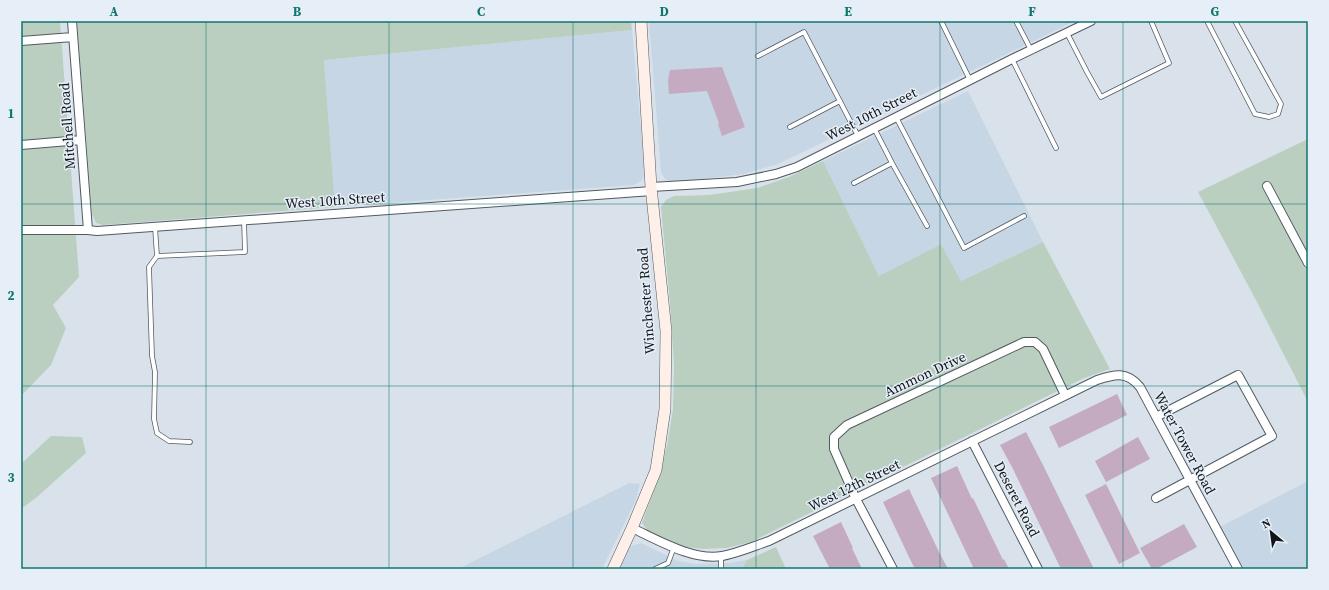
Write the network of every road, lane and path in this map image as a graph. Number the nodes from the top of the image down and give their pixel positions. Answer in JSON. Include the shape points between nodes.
{"nodes":[{"id":1,"x":72,"y":21,"type":"edge"},
{"id":2,"x":641,"y":21,"type":"edge"},
{"id":3,"x":941,"y":21,"type":"edge"},
{"id":4,"x":1016,"y":21,"type":"edge"},
{"id":5,"x":1091,"y":21,"type":"edge"},
{"id":6,"x":1151,"y":21,"type":"edge"},
{"id":7,"x":1207,"y":21,"type":"edge"},
{"id":8,"x":1235,"y":21,"type":"edge"},
{"id":9,"x":1067,"y":33,"type":"junction"},
{"id":10,"x":73,"y":37,"type":"junction"},
{"id":11,"x":21,"y":41,"type":"edge"},
{"id":12,"x":1031,"y":50,"type":"junction"},
{"id":13,"x":758,"y":56,"type":"dead end"},
{"id":14,"x":1012,"y":59,"type":"junction"},
{"id":15,"x":970,"y":80,"type":"junction"},
{"id":16,"x":840,"y":101,"type":"junction"},
{"id":17,"x":896,"y":116,"type":"junction"},
{"id":18,"x":790,"y":127,"type":"dead end"},
{"id":19,"x":873,"y":127,"type":"junction"},
{"id":20,"x":858,"y":136,"type":"junction"},
{"id":21,"x":81,"y":140,"type":"junction"},
{"id":22,"x":21,"y":145,"type":"edge"},
{"id":23,"x":1056,"y":148,"type":"dead end"},
{"id":24,"x":892,"y":163,"type":"junction"},
{"id":25,"x":854,"y":183,"type":"dead end"},
{"id":26,"x":1267,"y":186,"type":"dead end"},
{"id":27,"x":652,"y":189,"type":"junction"},
{"id":28,"x":1024,"y":216,"type":"dead end"},
{"id":29,"x":244,"y":220,"type":"junction"},
{"id":30,"x":927,"y":226,"type":"dead end"},
{"id":31,"x":155,"y":227,"type":"junction"},
{"id":32,"x":21,"y":230,"type":"edge"},
{"id":33,"x":88,"y":230,"type":"junction"},
{"id":34,"x":157,"y":256,"type":"junction"},
{"id":35,"x":1308,"y":263,"type":"edge"},
{"id":36,"x":1081,"y":388,"type":"joint"},
{"id":37,"x":1065,"y":395,"type":"junction"},
{"id":38,"x":1156,"y":417,"type":"junction"},
{"id":39,"x":972,"y":441,"type":"junction"},
{"id":40,"x":190,"y":442,"type":"dead end"},
{"id":41,"x":1190,"y":481,"type":"junction"},
{"id":42,"x":1156,"y":498,"type":"dead end"},
{"id":43,"x":856,"y":499,"type":"junction"},
{"id":44,"x":632,"y":528,"type":"junction"},
{"id":45,"x":674,"y":547,"type":"junction"},
{"id":46,"x":721,"y":556,"type":"junction"},
{"id":47,"x":613,"y":569,"type":"edge"},
{"id":48,"x":655,"y":569,"type":"edge"},
{"id":49,"x":721,"y":569,"type":"edge"},
{"id":50,"x":893,"y":569,"type":"edge"},
{"id":51,"x":1038,"y":569,"type":"edge"},
{"id":52,"x":1238,"y":569,"type":"edge"}],
"edges":[{"from":1,"to":10,"type":"street","name":"Mitchell Road"},
{"from":2,"to":27,"type":"street","name":"Winchester Road"},
{"from":3,"to":15,"type":"lane"},
{"from":4,"to":12,"type":"lane"},
{"from":5,"to":9,"type":"street","name":"West 10th Street"},
{"from":6,"to":9,"type":"lane","via":[[1169,63],[1101,97]]},
{"from":7,"to":8,"type":"lane","via":[[1255,114],[1269,117],[1278,114],[1280,104]]},
{"from":9,"to":12,"type":"street","name":"West 10th Street"},
{"from":10,"to":11,"type":"street"},
{"from":10,"to":21,"type":"street","name":"Mitchell Road"},
{"from":12,"to":14,"type":"street","name":"West 10th Street"},
{"from":13,"to":16,"type":"lane","via":[[804,32]]},
{"from":14,"to":15,"type":"street","name":"West 10th Street"},
{"from":14,"to":23,"type":"lane"},
{"from":15,"to":17,"type":"street","name":"West 10th Street"},
{"from":16,"to":18,"type":"lane"},
{"from":16,"to":20,"type":"lane"},
{"from":17,"to":19,"type":"street","name":"West 10th Street"},
{"from":17,"to":28,"type":"lane","via":[[964,248]]},
{"from":19,"to":20,"type":"street","name":"West 10th Street"},
{"from":19,"to":24,"type":"lane"},
{"from":20,"to":27,"type":"street","name":"West 10th Street","via":[[797,167],[776,174],[737,182]]},
{"from":21,"to":22,"type":"street"},
{"from":21,"to":33,"type":"street","name":"Mitchell Road"},
{"from":24,"to":25,"type":"lane"},
{"from":24,"to":30,"type":"lane"},
{"from":26,"to":35,"type":"street"},
{"from":27,"to":29,"type":"street","name":"West 10th Street"},
{"from":27,"to":44,"type":"street","name":"Winchester Road","via":[[666,331],[665,409],[656,470]]},
{"from":29,"to":31,"type":"street","name":"West 10th Street"},
{"from":29,"to":34,"type":"lane","via":[[245,252]]},
{"from":31,"to":33,"type":"street","name":"West 10th Street"},
{"from":31,"to":34,"type":"lane"},
{"from":32,"to":33,"type":"street","name":"West 10th Street"},
{"from":34,"to":40,"type":"lane","via":[[149,267],[152,356],[155,372],[154,419],[158,433],[169,441]]},
{"from":36,"to":37,"type":"street","name":"West 12th Street"},
{"from":36,"to":38,"type":"street","name":"Water Tower Road","via":[[1110,376],[1127,377],[1140,388]]},
{"from":37,"to":39,"type":"street","name":"West 12th Street"},
{"from":37,"to":43,"type":"street","name":"Ammon Drive","via":[[1043,349],[1035,342],[1024,342],[847,425],[834,437],[834,449]]},
{"from":38,"to":41,"type":"street","name":"Water Tower Road"},
{"from":38,"to":41,"type":"street","via":[[1238,375],[1272,436]]},
{"from":39,"to":43,"type":"street","name":"West 12th Street"},
{"from":39,"to":51,"type":"street","name":"Deseret Road"},
{"from":41,"to":42,"type":"street"},
{"from":41,"to":52,"type":"street","name":"Water Tower Road"},
{"from":43,"to":46,"type":"street","name":"West 12th Street","via":[[769,541]]},
{"from":43,"to":50,"type":"street","name":"Ammon Drive"},
{"from":44,"to":45,"type":"street","name":"West 12th Street"},
{"from":44,"to":47,"type":"street","name":"Winchester Road"},
{"from":45,"to":46,"type":"street","name":"West 12th Street","via":[[698,555]]},
{"from":45,"to":48,"type":"lane","via":[[668,563]]},
{"from":46,"to":49,"type":"lane"}]}
